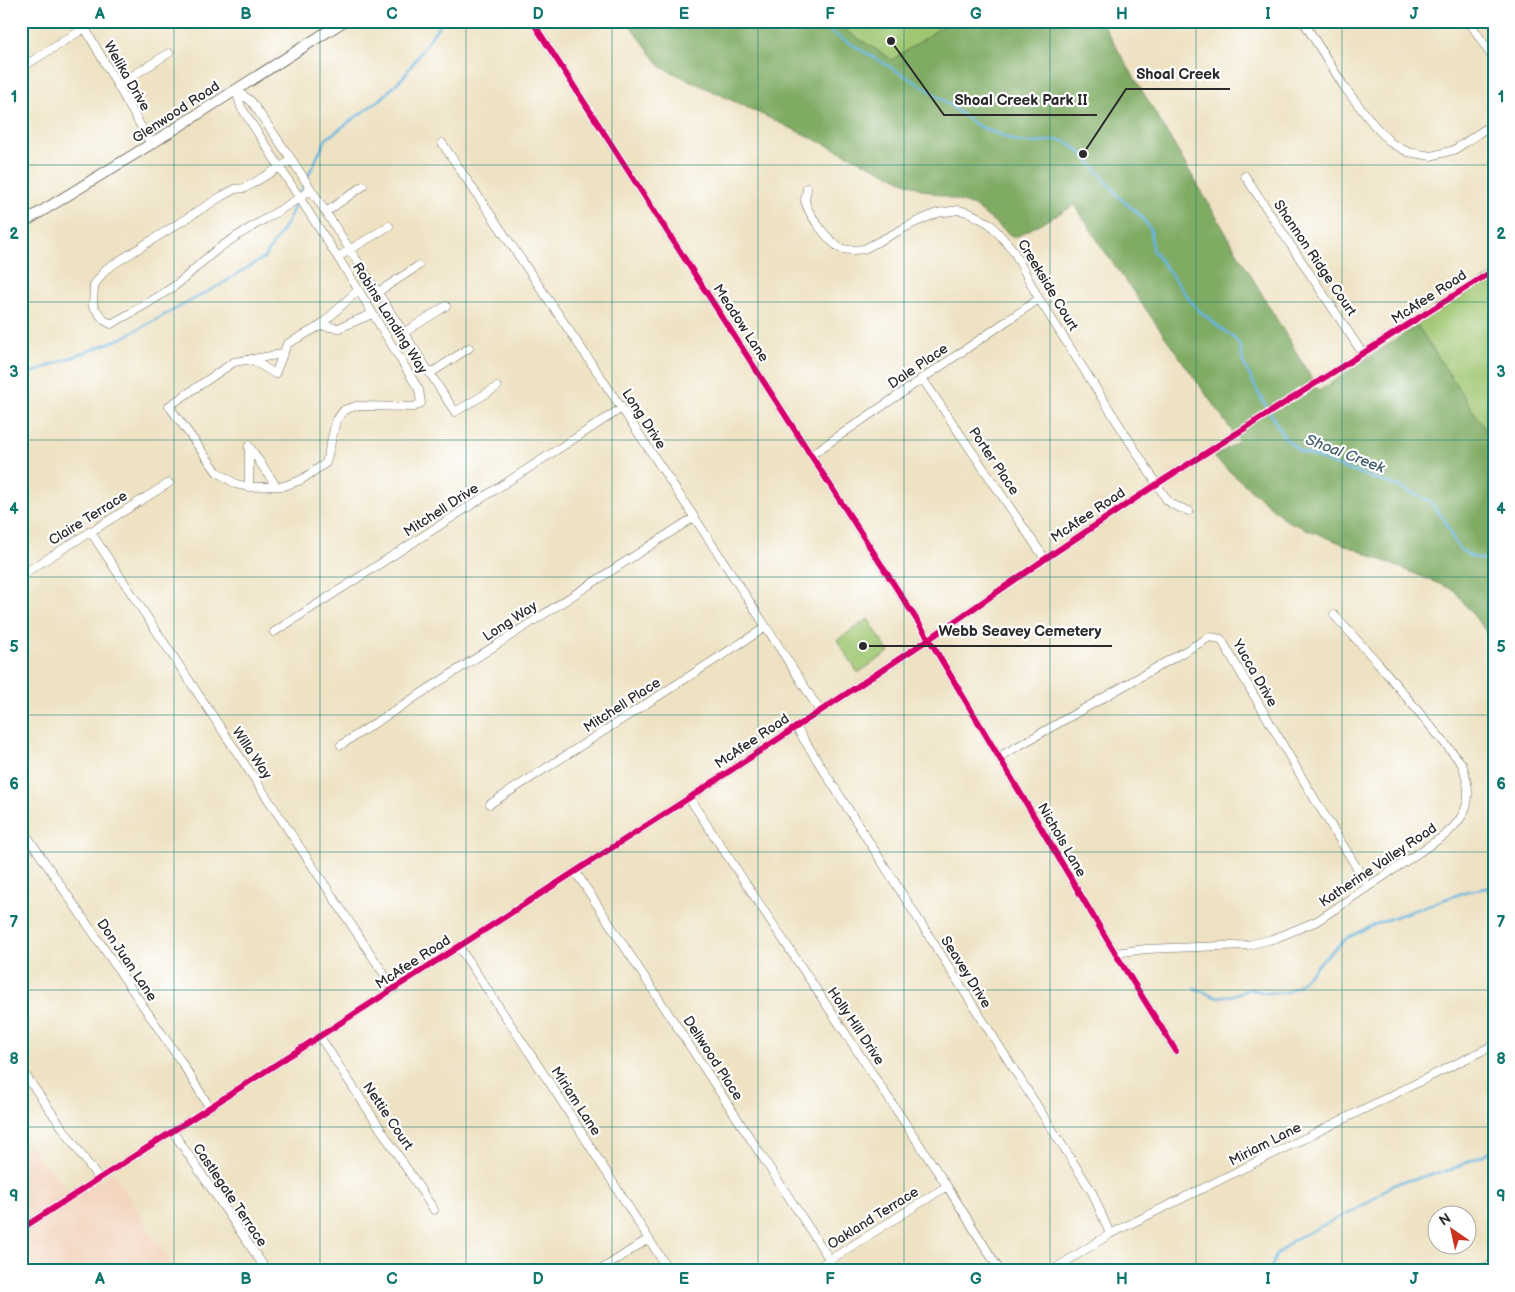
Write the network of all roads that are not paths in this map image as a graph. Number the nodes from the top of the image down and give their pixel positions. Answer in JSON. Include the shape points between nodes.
{"nodes":[{"id":1,"x":96,"y":21,"type":"edge"},
{"id":2,"x":344,"y":21,"type":"edge"},
{"id":3,"x":532,"y":21,"type":"edge"},
{"id":4,"x":1303,"y":21,"type":"edge"},
{"id":5,"x":1469,"y":21,"type":"edge"},
{"id":6,"x":83,"y":25,"type":"edge"},
{"id":7,"x":169,"y":53,"type":"dead end"},
{"id":8,"x":1494,"y":60,"type":"edge"},
{"id":9,"x":21,"y":68,"type":"edge"},
{"id":10,"x":118,"y":86,"type":"junction"},
{"id":11,"x":236,"y":90,"type":"junction"},
{"id":12,"x":1494,"y":123,"type":"edge"},
{"id":13,"x":442,"y":143,"type":"dead end"},
{"id":14,"x":151,"y":144,"type":"junction"},
{"id":15,"x":292,"y":160,"type":"junction"},
{"id":16,"x":280,"y":166,"type":"junction"},
{"id":17,"x":1245,"y":176,"type":"dead end"},
{"id":18,"x":363,"y":186,"type":"dead end"},
{"id":19,"x":807,"y":188,"type":"dead end"},
{"id":20,"x":311,"y":189,"type":"junction"},
{"id":21,"x":300,"y":198,"type":"junction"},
{"id":22,"x":326,"y":212,"type":"junction"},
{"id":23,"x":332,"y":221,"type":"junction"},
{"id":24,"x":21,"y":224,"type":"edge"},
{"id":25,"x":390,"y":226,"type":"dead end"},
{"id":26,"x":320,"y":229,"type":"junction"},
{"id":27,"x":351,"y":251,"type":"junction"},
{"id":28,"x":338,"y":258,"type":"junction"},
{"id":29,"x":418,"y":266,"type":"dead end"},
{"id":30,"x":1494,"y":270,"type":"edge"},
{"id":31,"x":366,"y":273,"type":"junction"},
{"id":32,"x":353,"y":281,"type":"junction"},
{"id":33,"x":358,"y":290,"type":"junction"},
{"id":34,"x":378,"y":292,"type":"junction"},
{"id":35,"x":1039,"y":299,"type":"junction"},
{"id":36,"x":446,"y":306,"type":"dead end"},
{"id":37,"x":372,"y":314,"type":"junction"},
{"id":38,"x":320,"y":326,"type":"junction"},
{"id":39,"x":404,"y":332,"type":"junction"},
{"id":40,"x":469,"y":348,"type":"dead end"},
{"id":41,"x":283,"y":354,"type":"junction"},
{"id":42,"x":1363,"y":354,"type":"junction"},
{"id":43,"x":251,"y":359,"type":"junction"},
{"id":44,"x":432,"y":374,"type":"junction"},
{"id":45,"x":922,"y":378,"type":"junction"},
{"id":46,"x":497,"y":387,"type":"dead end"},
{"id":47,"x":622,"y":408,"type":"junction"},
{"id":48,"x":811,"y":455,"type":"junction"},
{"id":49,"x":169,"y":483,"type":"dead end"},
{"id":50,"x":1157,"y":484,"type":"junction"},
{"id":51,"x":276,"y":486,"type":"junction"},
{"id":52,"x":249,"y":487,"type":"junction"},
{"id":53,"x":1189,"y":511,"type":"dead end"},
{"id":54,"x":693,"y":518,"type":"junction"},
{"id":55,"x":90,"y":531,"type":"junction"},
{"id":56,"x":1045,"y":559,"type":"junction"},
{"id":57,"x":21,"y":575,"type":"edge"},
{"id":58,"x":1334,"y":615,"type":"dead end"},
{"id":59,"x":766,"y":627,"type":"junction"},
{"id":60,"x":274,"y":632,"type":"dead end"},
{"id":61,"x":929,"y":639,"type":"junction"},
{"id":62,"x":820,"y":711,"type":"junction"},
{"id":63,"x":796,"y":727,"type":"junction"},
{"id":64,"x":340,"y":745,"type":"dead end"},
{"id":65,"x":999,"y":757,"type":"junction"},
{"id":66,"x":689,"y":798,"type":"junction"},
{"id":67,"x":490,"y":804,"type":"dead end"},
{"id":68,"x":21,"y":827,"type":"edge"},
{"id":69,"x":575,"y":870,"type":"junction"},
{"id":70,"x":1368,"y":886,"type":"junction"},
{"id":71,"x":459,"y":947,"type":"junction"},
{"id":72,"x":1115,"y":953,"type":"junction"},
{"id":73,"x":394,"y":989,"type":"junction"},
{"id":74,"x":320,"y":1038,"type":"junction"},
{"id":75,"x":1494,"y":1045,"type":"edge"},
{"id":76,"x":1176,"y":1052,"type":"dead end"},
{"id":77,"x":21,"y":1069,"type":"edge"},
{"id":78,"x":210,"y":1108,"type":"junction"},
{"id":79,"x":173,"y":1132,"type":"junction"},
{"id":80,"x":98,"y":1178,"type":"junction"},
{"id":81,"x":947,"y":1186,"type":"junction"},
{"id":82,"x":434,"y":1210,"type":"dead end"},
{"id":83,"x":21,"y":1229,"type":"edge"},
{"id":84,"x":1110,"y":1234,"type":"junction"},
{"id":85,"x":648,"y":1239,"type":"junction"},
{"id":86,"x":830,"y":1260,"type":"junction"},
{"id":87,"x":1494,"y":1264,"type":"edge"},
{"id":88,"x":268,"y":1271,"type":"edge"},
{"id":89,"x":599,"y":1271,"type":"edge"},
{"id":90,"x":669,"y":1271,"type":"edge"},
{"id":91,"x":812,"y":1271,"type":"edge"},
{"id":92,"x":1000,"y":1271,"type":"edge"},
{"id":93,"x":1051,"y":1271,"type":"edge"},
{"id":94,"x":1473,"y":1271,"type":"edge"}],
"edges":[{"from":1,"to":6,"type":"street"},
{"from":2,"to":11,"type":"main road","name":"Glenwood Road"},
{"from":3,"to":48,"type":"street","name":"Meadow Lane"},
{"from":4,"to":12,"type":"street","via":[[1345,88],[1391,143],[1408,152],[1431,156],[1454,150]]},
{"from":5,"to":8,"type":"street"},
{"from":6,"to":9,"type":"street"},
{"from":6,"to":10,"type":"street","name":"Welika Drive"},
{"from":7,"to":10,"type":"street"},
{"from":10,"to":14,"type":"street","name":"Welika Drive"},
{"from":11,"to":14,"type":"main road","name":"Glenwood Road"},
{"from":11,"to":15,"type":"street","name":"Robins Landing Way","via":[[251,101]]},
{"from":11,"to":16,"type":"street","name":"Robins Landing Way","via":[[241,107]]},
{"from":13,"to":47,"type":"street","name":"Long Drive"},
{"from":14,"to":24,"type":"main road","name":"Glenwood Road"},
{"from":15,"to":16,"type":"street"},
{"from":15,"to":20,"type":"street","name":"Robins Landing Way"},
{"from":16,"to":21,"type":"street","name":"Robins Landing Way"},
{"from":16,"to":21,"type":"street","via":[[245,188],[222,196],[106,269],[94,286],[93,306],[111,324],[180,282],[217,250]]},
{"from":17,"to":42,"type":"street","name":"Shannon Ridge Court"},
{"from":18,"to":22,"type":"street"},
{"from":19,"to":35,"type":"street","name":"Creekside Court","via":[[805,201],[818,225],[832,242],[853,250],[885,240],[936,213],[959,210],[980,218],[1006,240]]},
{"from":20,"to":21,"type":"street"},
{"from":20,"to":22,"type":"street","name":"Robins Landing Way"},
{"from":21,"to":26,"type":"street","name":"Robins Landing Way"},
{"from":22,"to":23,"type":"street","name":"Robins Landing Way"},
{"from":23,"to":26,"type":"street"},
{"from":23,"to":27,"type":"street","name":"Robins Landing Way"},
{"from":25,"to":27,"type":"street"},
{"from":26,"to":28,"type":"street","name":"Robins Landing Way"},
{"from":27,"to":28,"type":"street"},
{"from":27,"to":31,"type":"street","name":"Robins Landing Way"},
{"from":28,"to":32,"type":"street","name":"Robins Landing Way"},
{"from":29,"to":34,"type":"street"},
{"from":30,"to":42,"type":"street","name":"McAfee Road"},
{"from":31,"to":32,"type":"street"},
{"from":31,"to":34,"type":"street","name":"Robins Landing Way"},
{"from":32,"to":33,"type":"street","name":"Robins Landing Way"},
{"from":33,"to":37,"type":"street","name":"Robins Landing Way"},
{"from":33,"to":38,"type":"street"},
{"from":34,"to":39,"type":"street","name":"Robins Landing Way"},
{"from":35,"to":45,"type":"street","name":"Dale Place"},
{"from":35,"to":50,"type":"street","name":"Creekside Court"},
{"from":36,"to":39,"type":"street"},
{"from":37,"to":38,"type":"street","via":[[338,328]]},
{"from":37,"to":51,"type":"street","name":"Robins Landing Way","via":[[419,390],[421,403],[414,407],[356,406],[344,410],[336,421],[326,463],[301,480]]},
{"from":38,"to":41,"type":"street","via":[[287,344]]},
{"from":39,"to":44,"type":"street","name":"Robins Landing Way"},
{"from":40,"to":44,"type":"street"},
{"from":41,"to":43,"type":"street"},
{"from":41,"to":43,"type":"street","via":[[275,374]]},
{"from":42,"to":50,"type":"street","name":"McAfee Road"},
{"from":43,"to":52,"type":"street","name":"Robins Landing Way","via":[[234,362],[169,406],[217,472],[236,484]]},
{"from":44,"to":46,"type":"street","name":"Robins Landing Way","via":[[455,412]]},
{"from":45,"to":48,"type":"street","name":"Dale Place"},
{"from":45,"to":56,"type":"street","name":"Porter Place"},
{"from":47,"to":54,"type":"street","name":"Long Drive"},
{"from":47,"to":60,"type":"street","name":"Mitchell Drive"},
{"from":48,"to":61,"type":"street","name":"Meadow Lane"},
{"from":49,"to":55,"type":"street","name":"Claire Terrace"},
{"from":50,"to":53,"type":"street","name":"Creekside Court","via":[[1173,505]]},
{"from":50,"to":56,"type":"street","name":"McAfee Road"},
{"from":51,"to":52,"type":"street","name":"Robins Landing Way"},
{"from":51,"to":52,"type":"street","via":[[249,446]]},
{"from":54,"to":59,"type":"street","name":"Long Drive"},
{"from":54,"to":64,"type":"street","name":"Long Way"},
{"from":55,"to":57,"type":"street","name":"Claire Terrace"},
{"from":55,"to":73,"type":"street","name":"Willa Way"},
{"from":56,"to":61,"type":"street","name":"McAfee Road"},
{"from":58,"to":70,"type":"street","name":"Katherine Valley Road","via":[[1434,729],[1462,764],[1467,779],[1469,800],[1457,825]]},
{"from":59,"to":62,"type":"street","name":"Long Drive"},
{"from":59,"to":67,"type":"street","name":"Mitchell Place"},
{"from":61,"to":62,"type":"street","name":"McAfee Road"},
{"from":61,"to":65,"type":"street","name":"Nichols Lane"},
{"from":62,"to":63,"type":"street","name":"McAfee Road"},
{"from":63,"to":66,"type":"street","name":"McAfee Road"},
{"from":63,"to":84,"type":"street","name":"Seavey Drive","via":[[1092,1192]]},
{"from":65,"to":70,"type":"street","name":"Yucca Drive","via":[[1210,637],[1221,639]]},
{"from":65,"to":72,"type":"street","name":"Nichols Lane"},
{"from":66,"to":69,"type":"street","name":"McAfee Road"},
{"from":66,"to":81,"type":"street","name":"Holly Hill Drive"},
{"from":68,"to":78,"type":"street","name":"Don Juan Lane"},
{"from":69,"to":71,"type":"street","name":"McAfee Road"},
{"from":69,"to":86,"type":"street","name":"Dellwood Place"},
{"from":70,"to":72,"type":"street","name":"Katherine Valley Road","via":[[1317,921],[1276,938],[1248,945]]},
{"from":71,"to":73,"type":"street","name":"McAfee Road"},
{"from":71,"to":85,"type":"street","name":"Miriam Lane"},
{"from":72,"to":76,"type":"street","name":"Nichols Lane"},
{"from":73,"to":74,"type":"street","name":"McAfee Road"},
{"from":74,"to":78,"type":"street","name":"McAfee Road"},
{"from":74,"to":82,"type":"street","name":"Nettie Court"},
{"from":75,"to":84,"type":"street","name":"Miriam Lane"},
{"from":77,"to":80,"type":"street"},
{"from":78,"to":79,"type":"street","name":"McAfee Road"},
{"from":79,"to":80,"type":"street","name":"McAfee Road"},
{"from":79,"to":88,"type":"street","name":"Castlegate Terrace"},
{"from":80,"to":83,"type":"street","name":"McAfee Road"},
{"from":81,"to":86,"type":"street","name":"Oakland Terrace"},
{"from":81,"to":92,"type":"street","name":"Holly Hill Drive"},
{"from":84,"to":93,"type":"street","name":"Miriam Lane"},
{"from":85,"to":89,"type":"street"},
{"from":85,"to":90,"type":"street","name":"Miriam Lane"},
{"from":86,"to":91,"type":"street","name":"Oakland Terrace"},
{"from":87,"to":94,"type":"street"}]}
